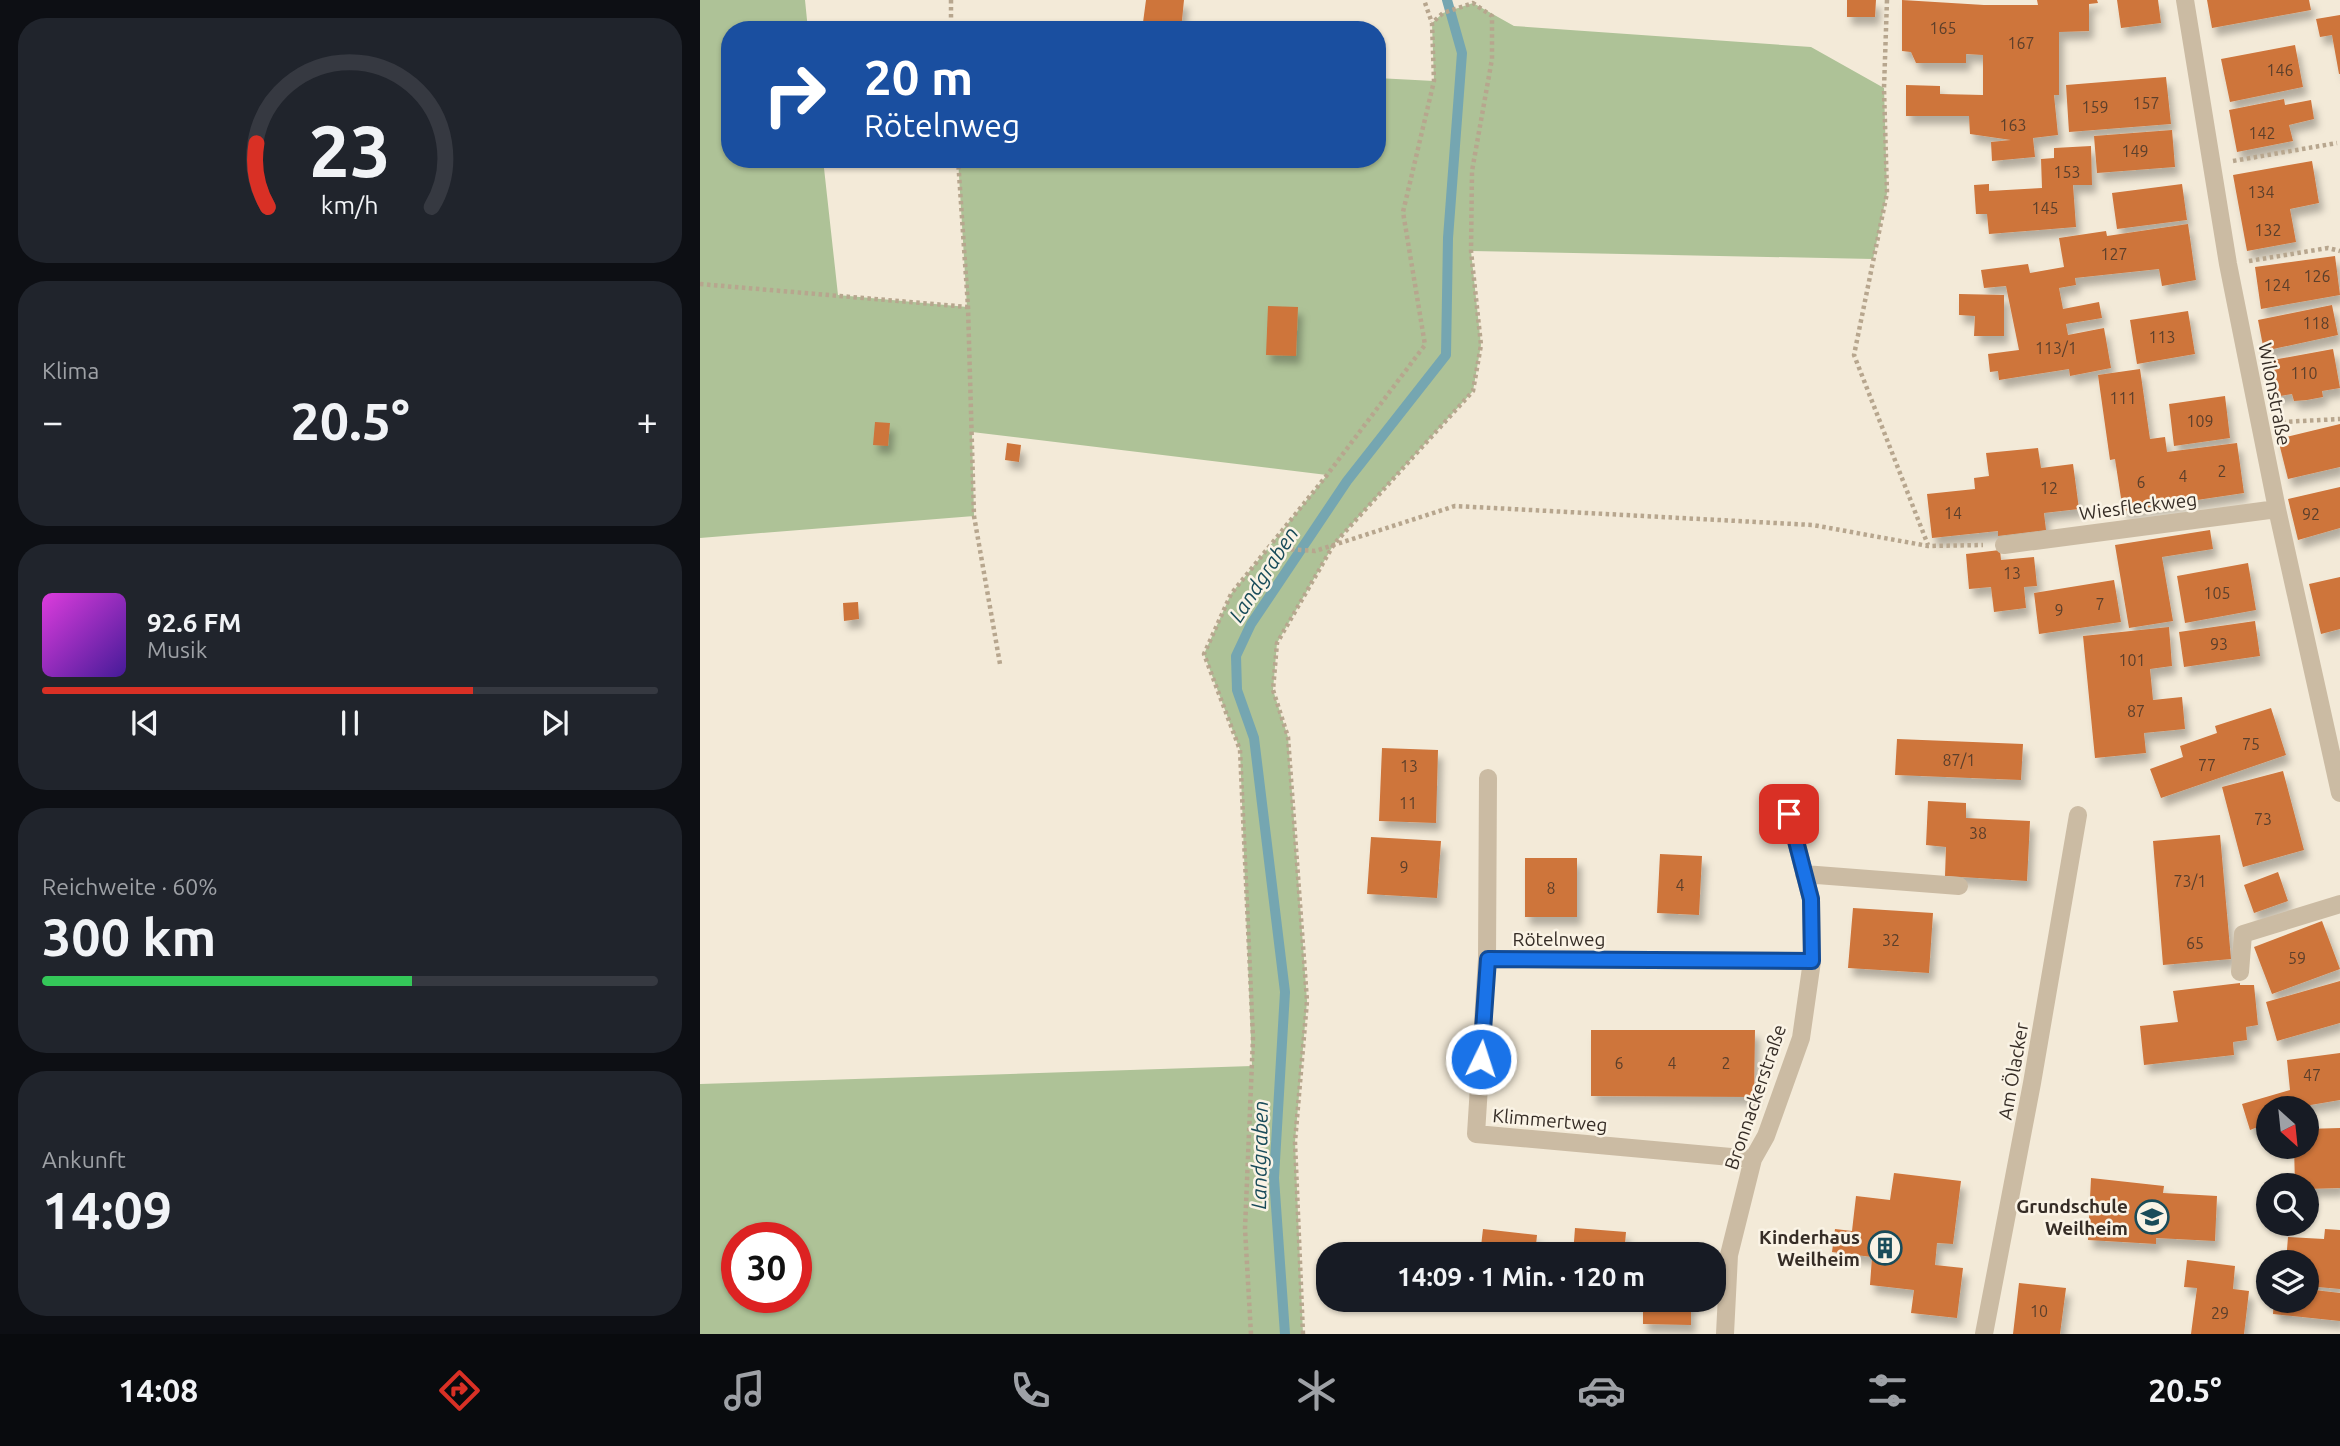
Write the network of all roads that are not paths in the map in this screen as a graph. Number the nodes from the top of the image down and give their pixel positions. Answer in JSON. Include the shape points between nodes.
{"nodes":[{"id":1,"x":2185,"y":0,"type":"edge"},
{"id":2,"x":2277,"y":509,"type":"junction"},
{"id":3,"x":2004,"y":545,"type":"road end"},
{"id":4,"x":1488,"y":778,"type":"dead end"},
{"id":5,"x":2340,"y":793,"type":"edge"},
{"id":6,"x":1789,"y":814,"type":"dead end"},
{"id":7,"x":2078,"y":815,"type":"dead end"},
{"id":8,"x":1804,"y":874,"type":"junction"},
{"id":9,"x":1959,"y":886,"type":"dead end"},
{"id":10,"x":2340,"y":904,"type":"edge"},
{"id":11,"x":1488,"y":959,"type":"junction"},
{"id":12,"x":1812,"y":961,"type":"junction"},
{"id":13,"x":2240,"y":972,"type":"dead end"},
{"id":14,"x":1753,"y":1159,"type":"junction"},
{"id":15,"x":1725,"y":1334,"type":"edge"},
{"id":16,"x":1984,"y":1334,"type":"edge"}],
"edges":[{"from":1,"to":2,"type":"street","name":"Wilonstraße","via":[[2228,264]]},
{"from":2,"to":3,"type":"street","name":"Wiesfleckweg"},
{"from":2,"to":5,"type":"street","name":"Wilonstraße"},
{"from":4,"to":11,"type":"street","name":"Rötelnweg"},
{"from":6,"to":8,"type":"street","name":"Bronnackerstraße"},
{"from":7,"to":16,"type":"street","name":"Am Ölacker"},
{"from":8,"to":9,"type":"street"},
{"from":8,"to":12,"type":"street","name":"Bronnackerstraße","via":[[1811,899]]},
{"from":10,"to":13,"type":"street","via":[[2243,934]]},
{"from":11,"to":12,"type":"street","name":"Rötelnweg"},
{"from":11,"to":14,"type":"street","name":"Klimmertweg","via":[[1476,1134]]},
{"from":12,"to":14,"type":"street","name":"Bronnackerstraße","via":[[1801,1038],[1766,1136]]},
{"from":14,"to":15,"type":"street","name":"Bronnackerstraße","via":[[1730,1255]]}]}
